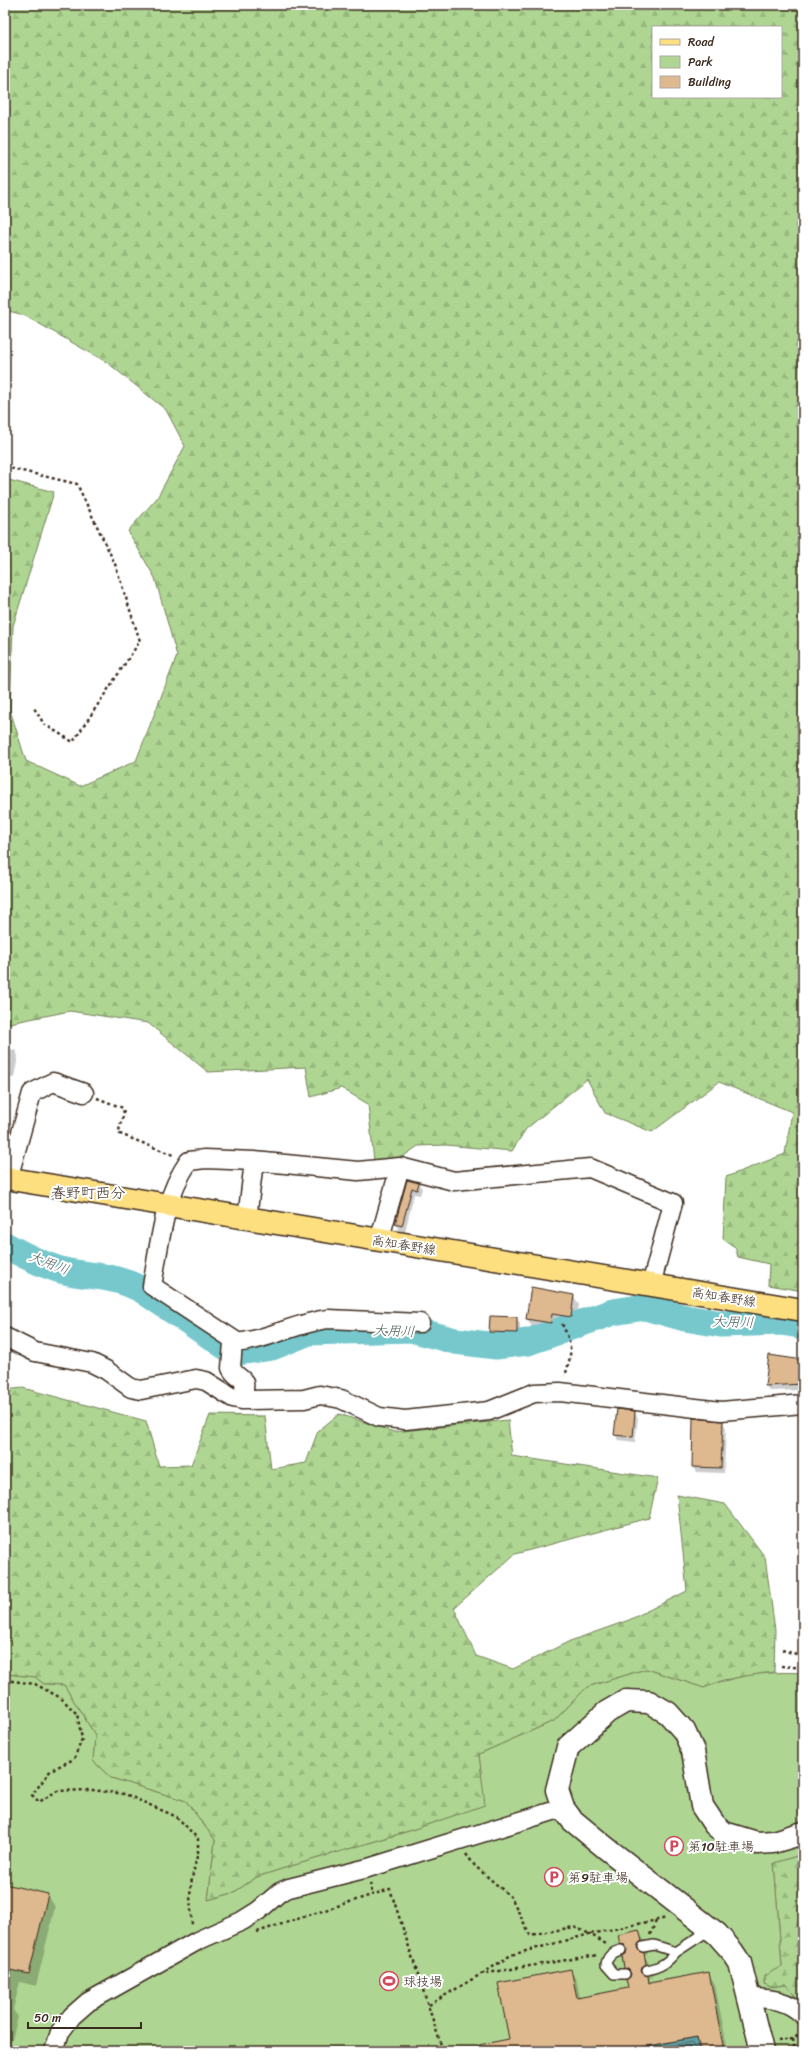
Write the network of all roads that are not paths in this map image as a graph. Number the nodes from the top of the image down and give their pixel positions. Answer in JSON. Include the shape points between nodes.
{"nodes":[{"id":1,"x":84,"y":1093,"type":"road end"},
{"id":2,"x":254,"y":1161,"type":"junction"},
{"id":3,"x":400,"y":1167,"type":"junction"},
{"id":4,"x":6,"y":1178,"type":"edge"},
{"id":5,"x":166,"y":1205,"type":"junction"},
{"id":6,"x":247,"y":1219,"type":"junction"},
{"id":7,"x":379,"y":1241,"type":"junction"},
{"id":8,"x":652,"y":1285,"type":"junction"},
{"id":9,"x":803,"y":1310,"type":"edge"},
{"id":10,"x":420,"y":1323,"type":"dead end"},
{"id":11,"x":5,"y":1338,"type":"edge"},
{"id":12,"x":232,"y":1350,"type":"junction"},
{"id":13,"x":242,"y":1400,"type":"junction"},
{"id":14,"x":803,"y":1404,"type":"edge"},
{"id":15,"x":564,"y":1808,"type":"junction"},
{"id":16,"x":803,"y":1833,"type":"edge"},
{"id":17,"x":711,"y":1930,"type":"junction"},
{"id":18,"x":643,"y":1947,"type":"dead end"},
{"id":19,"x":618,"y":1951,"type":"road end"},
{"id":20,"x":676,"y":1952,"type":"junction"},
{"id":21,"x":647,"y":1970,"type":"dead end"},
{"id":22,"x":625,"y":1974,"type":"dead end"},
{"id":23,"x":749,"y":1998,"type":"junction"},
{"id":24,"x":803,"y":2015,"type":"edge"},
{"id":25,"x":771,"y":2046,"type":"edge"},
{"id":26,"x":54,"y":2051,"type":"edge"}],
"edges":[{"from":1,"to":4,"type":"street","via":[[53,1082],[32,1093]]},
{"from":2,"to":3,"type":"street","via":[[358,1171]]},
{"from":2,"to":5,"type":"street","via":[[189,1161],[178,1176]]},
{"from":2,"to":6,"type":"street"},
{"from":3,"to":7,"type":"street"},
{"from":3,"to":8,"type":"street","via":[[454,1181],[590,1168],[673,1203]]},
{"from":4,"to":5,"type":"main road","name":"高知春野線"},
{"from":5,"to":6,"type":"main road","name":"高知春野線"},
{"from":5,"to":12,"type":"street","via":[[152,1286],[234,1340]]},
{"from":6,"to":7,"type":"main road","name":"高知春野線"},
{"from":7,"to":8,"type":"main road","name":"高知春野線"},
{"from":8,"to":9,"type":"main road","name":"高知春野線"},
{"from":10,"to":12,"type":"street","via":[[313,1320]]},
{"from":11,"to":13,"type":"street","via":[[35,1352],[92,1362],[131,1388],[141,1390],[196,1380],[206,1381],[233,1398]]},
{"from":12,"to":13,"type":"street","via":[[232,1372],[245,1386]]},
{"from":13,"to":14,"type":"street","via":[[304,1399],[320,1395],[342,1399],[379,1417],[405,1420],[489,1411],[534,1393],[560,1392],[721,1411]]},
{"from":15,"to":16,"type":"street","via":[[558,1790],[568,1746],[607,1712],[626,1701],[649,1702],[668,1713],[684,1731],[693,1751],[702,1806],[714,1824],[724,1833],[757,1843],[772,1842]]},
{"from":15,"to":17,"type":"street","via":[[572,1820]]},
{"from":15,"to":26,"type":"street","via":[[280,1892],[242,1921],[197,1941],[88,2002],[72,2016],[60,2032]]},
{"from":17,"to":20,"type":"lane"},
{"from":17,"to":23,"type":"street","via":[[740,1963]]},
{"from":18,"to":20,"type":"lane","via":[[654,1945]]},
{"from":19,"to":22,"type":"lane","via":[[606,1960],[606,1965],[614,1974]]},
{"from":20,"to":21,"type":"lane","via":[[667,1963]]},
{"from":23,"to":24,"type":"street","via":[[770,1998],[783,2002]]},
{"from":23,"to":25,"type":"street"}]}
